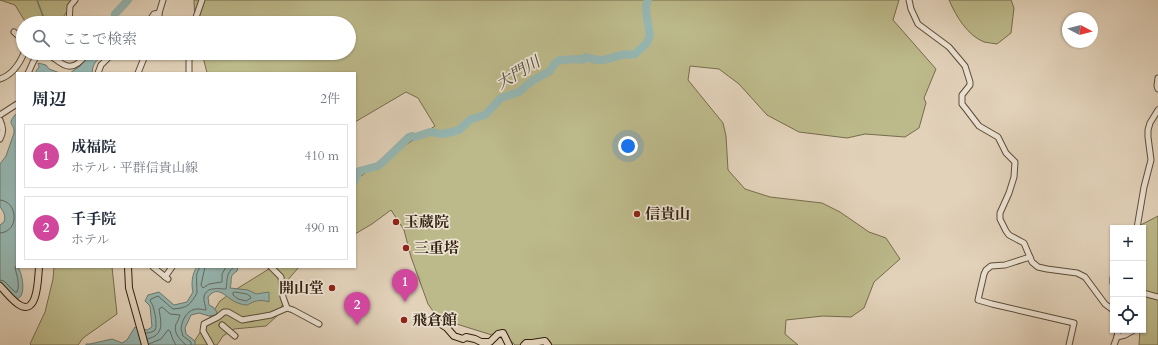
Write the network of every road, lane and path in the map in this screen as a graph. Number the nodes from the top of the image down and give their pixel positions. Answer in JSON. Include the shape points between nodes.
{"nodes":[{"id":1,"x":75,"y":0,"type":"edge"},
{"id":2,"x":163,"y":0,"type":"edge"},
{"id":3,"x":202,"y":0,"type":"edge"},
{"id":4,"x":909,"y":0,"type":"edge"},
{"id":5,"x":159,"y":13,"type":"joint"},
{"id":6,"x":69,"y":16,"type":"edge"},
{"id":7,"x":153,"y":16,"type":"edge"},
{"id":8,"x":196,"y":16,"type":"edge"},
{"id":9,"x":21,"y":60,"type":"edge"},
{"id":10,"x":35,"y":60,"type":"edge"},
{"id":11,"x":55,"y":60,"type":"edge"},
{"id":12,"x":82,"y":60,"type":"edge"},
{"id":13,"x":106,"y":60,"type":"edge"},
{"id":14,"x":143,"y":60,"type":"edge"},
{"id":15,"x":188,"y":60,"type":"edge"},
{"id":16,"x":29,"y":72,"type":"edge"},
{"id":17,"x":98,"y":72,"type":"edge"},
{"id":18,"x":138,"y":72,"type":"edge"},
{"id":19,"x":189,"y":72,"type":"edge"},
{"id":20,"x":1158,"y":78,"type":"edge"},
{"id":21,"x":0,"y":79,"type":"edge"},
{"id":22,"x":1158,"y":88,"type":"edge"},
{"id":23,"x":16,"y":105,"type":"edge"},
{"id":24,"x":1158,"y":110,"type":"edge"},
{"id":25,"x":0,"y":115,"type":"edge"},
{"id":26,"x":0,"y":120,"type":"edge"},
{"id":27,"x":0,"y":139,"type":"edge"},
{"id":28,"x":1138,"y":225,"type":"edge"},
{"id":29,"x":1030,"y":257,"type":"junction"},
{"id":30,"x":39,"y":268,"type":"edge"},
{"id":31,"x":128,"y":268,"type":"edge"},
{"id":32,"x":154,"y":268,"type":"edge"},
{"id":33,"x":171,"y":268,"type":"edge"},
{"id":34,"x":272,"y":268,"type":"edge"},
{"id":35,"x":0,"y":286,"type":"edge"},
{"id":36,"x":1146,"y":294,"type":"edge"},
{"id":37,"x":1158,"y":297,"type":"edge"},
{"id":38,"x":287,"y":308,"type":"junction"},
{"id":39,"x":1110,"y":308,"type":"edge"},
{"id":40,"x":424,"y":321,"type":"dead end"},
{"id":41,"x":318,"y":324,"type":"dead end"},
{"id":42,"x":222,"y":325,"type":"dead end"},
{"id":43,"x":1118,"y":333,"type":"edge"},
{"id":44,"x":1129,"y":333,"type":"edge"},
{"id":45,"x":235,"y":336,"type":"dead end"},
{"id":46,"x":1117,"y":337,"type":"junction"},
{"id":47,"x":145,"y":345,"type":"edge"},
{"id":48,"x":211,"y":345,"type":"edge"},
{"id":49,"x":509,"y":345,"type":"edge"},
{"id":50,"x":524,"y":345,"type":"edge"},
{"id":51,"x":548,"y":345,"type":"edge"},
{"id":52,"x":1069,"y":345,"type":"edge"},
{"id":53,"x":1114,"y":345,"type":"edge"}],
"edges":[{"from":1,"to":6,"type":"street","via":[[70,6]]},
{"from":2,"to":5,"type":"street"},
{"from":3,"to":8,"type":"street"},
{"from":4,"to":29,"type":"street","via":[[918,24],[949,47],[965,66],[970,85],[962,95],[962,104],[979,126],[998,137],[1015,162],[1010,193],[1000,213],[1000,219],[1009,235],[1024,242]]},
{"from":5,"to":7,"type":"street"},
{"from":9,"to":21,"type":"street","via":[[7,77]]},
{"from":10,"to":16,"type":"street"},
{"from":11,"to":12,"type":"street","via":[[66,66],[72,66]]},
{"from":13,"to":17,"type":"street"},
{"from":14,"to":18,"type":"street"},
{"from":15,"to":19,"type":"street"},
{"from":20,"to":22,"type":"street"},
{"from":23,"to":25,"type":"street"},
{"from":24,"to":28,"type":"street","via":[[1148,130],[1151,160]]},
{"from":26,"to":27,"type":"street","via":[[3,134]]},
{"from":29,"to":39,"type":"street","via":[[1038,266],[1077,273],[1085,277]]},
{"from":29,"to":52,"type":"street","via":[[1005,265],[991,266],[986,270],[978,300],[1074,323]]},
{"from":30,"to":35,"type":"main road","via":[[35,298],[28,306],[18,305]]},
{"from":31,"to":47,"type":"main road","via":[[129,288]]},
{"from":32,"to":33,"type":"street","via":[[166,278]]},
{"from":34,"to":38,"type":"street","via":[[281,277]]},
{"from":36,"to":37,"type":"street"},
{"from":38,"to":41,"type":"street"},
{"from":38,"to":48,"type":"street","via":[[242,320],[224,312],[204,324],[203,331]]},
{"from":40,"to":49,"type":"main road","via":[[436,321],[454,336],[481,342],[490,342],[498,334],[503,333]]},
{"from":42,"to":45,"type":"street"},
{"from":43,"to":46,"type":"street"},
{"from":44,"to":46,"type":"street"},
{"from":46,"to":53,"type":"street"},
{"from":50,"to":51,"type":"main road","via":[[545,341]]}]}
